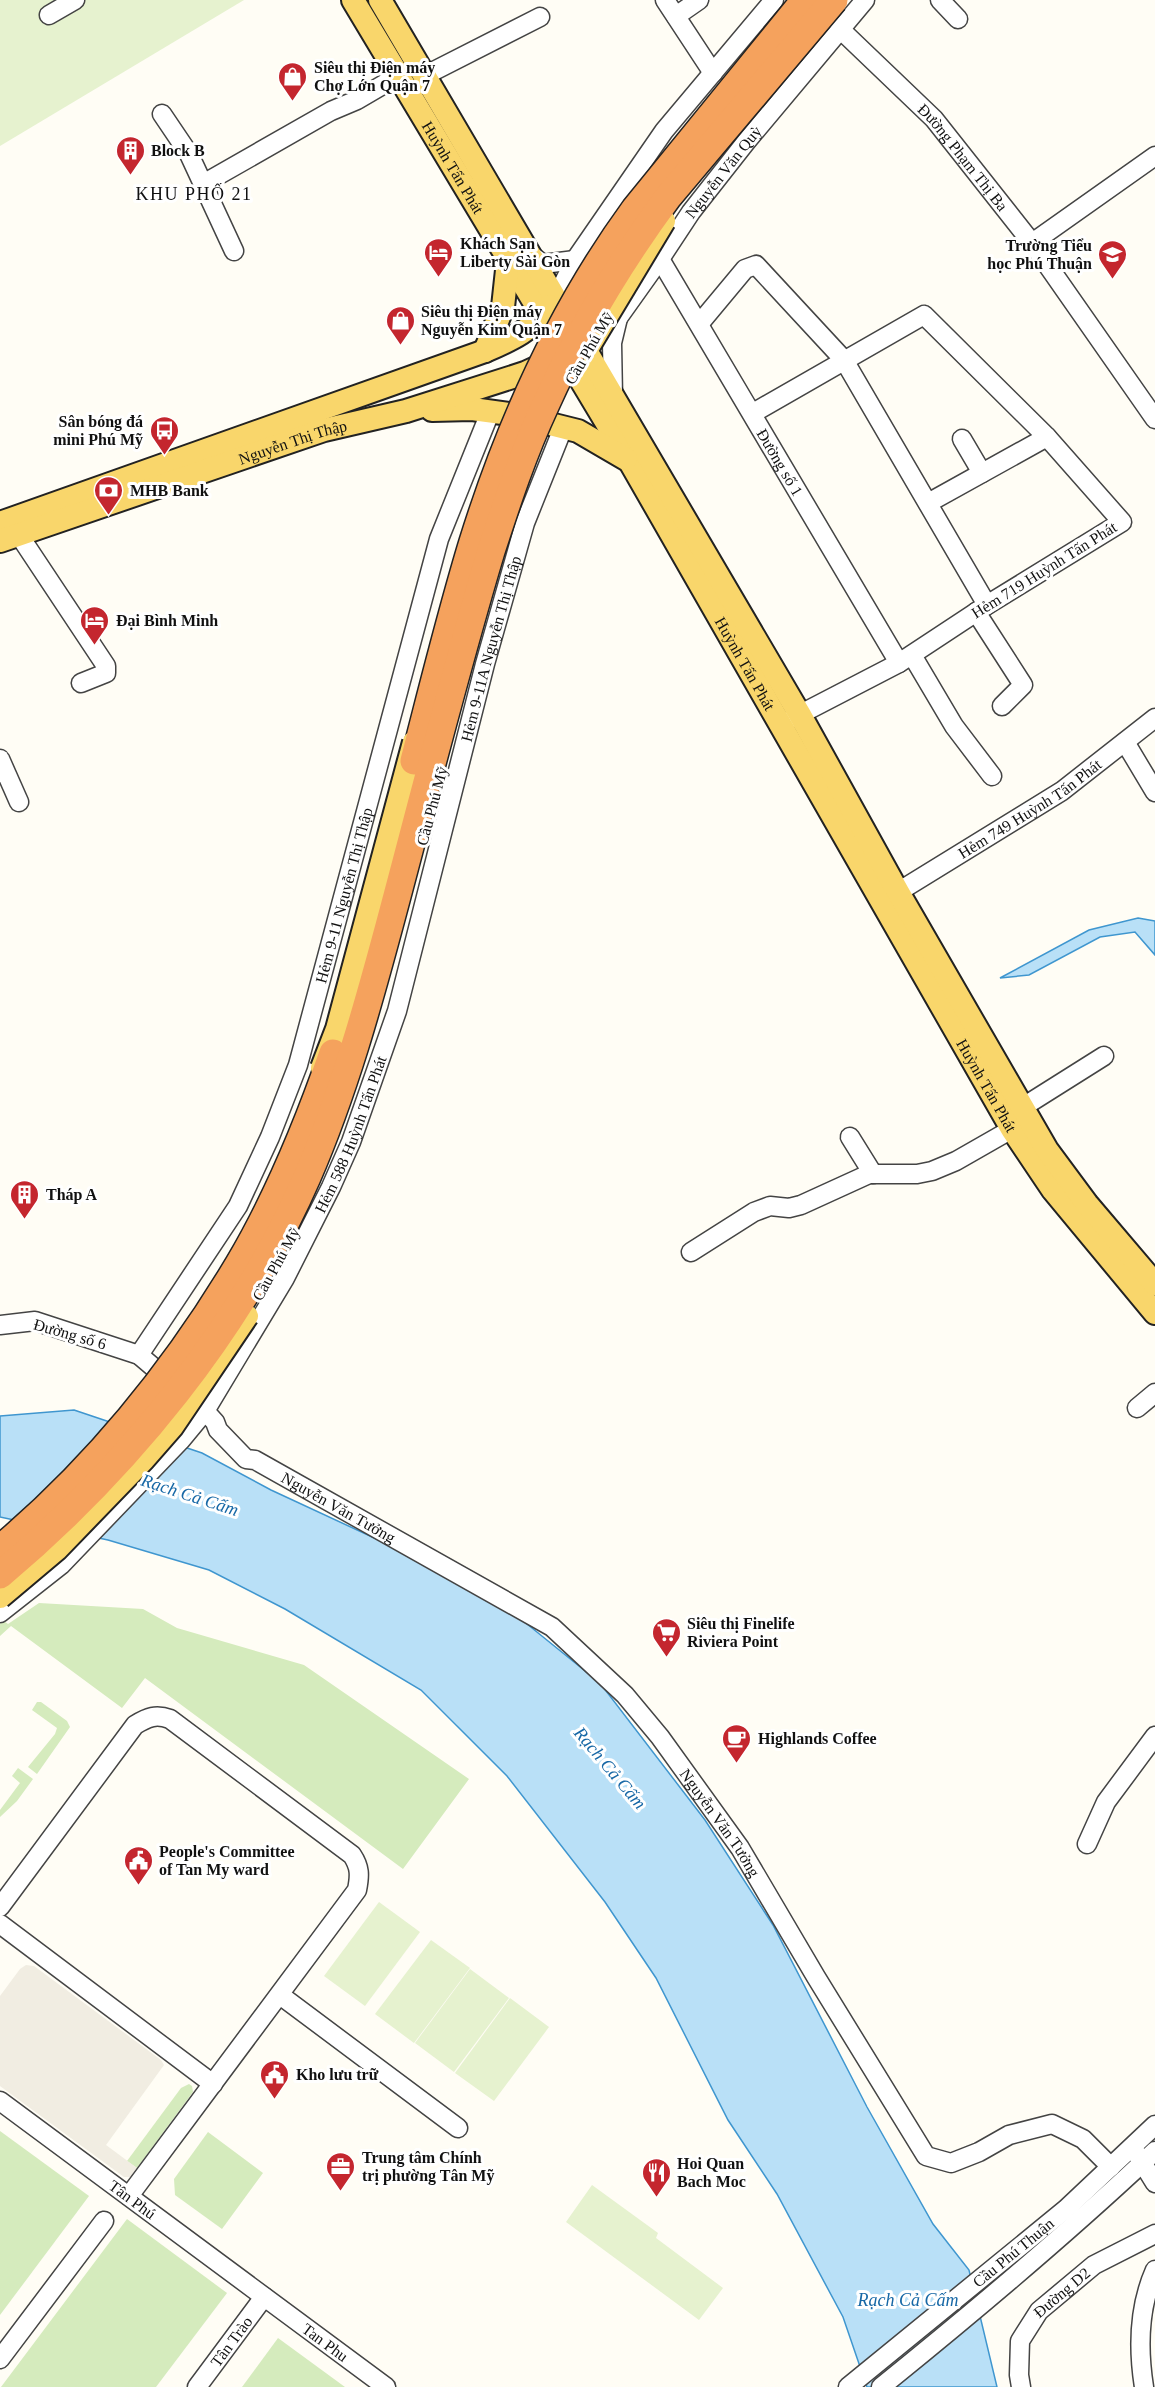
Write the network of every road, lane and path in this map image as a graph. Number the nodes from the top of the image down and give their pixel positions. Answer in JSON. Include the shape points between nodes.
{"nodes":[{"id":1,"x":75,"y":0,"type":"edge"},
{"id":2,"x":353,"y":0,"type":"edge"},
{"id":3,"x":380,"y":0,"type":"edge"},
{"id":4,"x":665,"y":0,"type":"edge"},
{"id":5,"x":699,"y":0,"type":"edge"},
{"id":6,"x":774,"y":0,"type":"edge"},
{"id":7,"x":796,"y":0,"type":"edge"},
{"id":8,"x":805,"y":0,"type":"edge"},
{"id":9,"x":834,"y":0,"type":"edge"},
{"id":10,"x":848,"y":0,"type":"edge"},
{"id":11,"x":865,"y":0,"type":"edge"},
{"id":12,"x":940,"y":0,"type":"edge"},
{"id":13,"x":49,"y":15,"type":"dead end"},
{"id":14,"x":676,"y":16,"type":"junction"},
{"id":15,"x":540,"y":17,"type":"dead end"},
{"id":16,"x":958,"y":19,"type":"dead end"},
{"id":17,"x":840,"y":29,"type":"junction"},
{"id":18,"x":713,"y":73,"type":"junction"},
{"id":19,"x":424,"y":75,"type":"junction"},
{"id":20,"x":398,"y":76,"type":"junction"},
{"id":21,"x":162,"y":114,"type":"dead end"},
{"id":22,"x":461,"y":138,"type":"junction"},
{"id":23,"x":441,"y":148,"type":"junction"},
{"id":24,"x":1155,"y":156,"type":"edge"},
{"id":25,"x":203,"y":184,"type":"junction"},
{"id":26,"x":1032,"y":243,"type":"junction"},
{"id":27,"x":234,"y":251,"type":"dead end"},
{"id":28,"x":530,"y":254,"type":"junction"},
{"id":29,"x":660,"y":259,"type":"junction"},
{"id":30,"x":575,"y":260,"type":"junction"},
{"id":31,"x":508,"y":261,"type":"junction"},
{"id":32,"x":556,"y":298,"type":"junction"},
{"id":33,"x":543,"y":316,"type":"junction"},
{"id":34,"x":618,"y":318,"type":"junction"},
{"id":35,"x":700,"y":323,"type":"junction"},
{"id":36,"x":575,"y":349,"type":"junction"},
{"id":37,"x":485,"y":351,"type":"junction"},
{"id":38,"x":844,"y":360,"type":"junction"},
{"id":39,"x":365,"y":394,"type":"junction"},
{"id":40,"x":613,"y":399,"type":"junction"},
{"id":41,"x":491,"y":410,"type":"junction"},
{"id":42,"x":406,"y":411,"type":"junction"},
{"id":43,"x":753,"y":413,"type":"junction"},
{"id":44,"x":374,"y":417,"type":"junction"},
{"id":45,"x":1155,"y":418,"type":"edge"},
{"id":46,"x":563,"y":428,"type":"junction"},
{"id":47,"x":1047,"y":437,"type":"junction"},
{"id":48,"x":962,"y":439,"type":"dead end"},
{"id":49,"x":637,"y":456,"type":"junction"},
{"id":50,"x":982,"y":473,"type":"junction"},
{"id":51,"x":928,"y":504,"type":"junction"},
{"id":52,"x":0,"y":523,"type":"edge"},
{"id":53,"x":9,"y":538,"type":"edge"},
{"id":54,"x":981,"y":608,"type":"junction"},
{"id":55,"x":905,"y":659,"type":"junction"},
{"id":56,"x":81,"y":683,"type":"dead end"},
{"id":57,"x":1002,"y":706,"type":"dead end"},
{"id":58,"x":800,"y":715,"type":"junction"},
{"id":59,"x":1155,"y":718,"type":"edge"},
{"id":60,"x":780,"y":725,"type":"junction"},
{"id":61,"x":1125,"y":742,"type":"junction"},
{"id":62,"x":0,"y":759,"type":"edge"},
{"id":63,"x":992,"y":776,"type":"dead end"},
{"id":64,"x":1155,"y":792,"type":"edge"},
{"id":65,"x":19,"y":802,"type":"dead end"},
{"id":66,"x":898,"y":892,"type":"junction"},
{"id":67,"x":911,"y":934,"type":"junction"},
{"id":68,"x":397,"y":1011,"type":"joint"},
{"id":69,"x":1104,"y":1056,"type":"dead end"},
{"id":70,"x":1023,"y":1107,"type":"junction"},
{"id":71,"x":1012,"y":1129,"type":"junction"},
{"id":72,"x":850,"y":1137,"type":"dead end"},
{"id":73,"x":873,"y":1174,"type":"junction"},
{"id":74,"x":691,"y":1252,"type":"dead end"},
{"id":75,"x":1154,"y":1294,"type":"edge"},
{"id":76,"x":0,"y":1325,"type":"edge"},
{"id":77,"x":139,"y":1355,"type":"junction"},
{"id":78,"x":1155,"y":1393,"type":"edge"},
{"id":79,"x":1137,"y":1408,"type":"dead end"},
{"id":80,"x":210,"y":1417,"type":"junction"},
{"id":81,"x":0,"y":1537,"type":"edge"},
{"id":82,"x":0,"y":1549,"type":"edge"},
{"id":83,"x":0,"y":1575,"type":"edge"},
{"id":84,"x":0,"y":1597,"type":"edge"},
{"id":85,"x":0,"y":1613,"type":"edge"},
{"id":86,"x":1155,"y":1736,"type":"edge"},
{"id":87,"x":1087,"y":1844,"type":"dead end"},
{"id":88,"x":0,"y":1907,"type":"edge"},
{"id":89,"x":0,"y":1923,"type":"edge"},
{"id":90,"x":280,"y":1995,"type":"junction"},
{"id":91,"x":213,"y":2084,"type":"junction"},
{"id":92,"x":0,"y":2101,"type":"edge"},
{"id":93,"x":458,"y":2128,"type":"dead end"},
{"id":94,"x":1153,"y":2131,"type":"edge"},
{"id":95,"x":1132,"y":2146,"type":"junction"},
{"id":96,"x":1149,"y":2157,"type":"edge"},
{"id":97,"x":1111,"y":2167,"type":"junction"},
{"id":98,"x":1155,"y":2183,"type":"edge"},
{"id":99,"x":129,"y":2196,"type":"junction"},
{"id":100,"x":1071,"y":2216,"type":"junction"},
{"id":101,"x":104,"y":2221,"type":"dead end"},
{"id":102,"x":1155,"y":2234,"type":"edge"},
{"id":103,"x":1155,"y":2270,"type":"edge"},
{"id":104,"x":264,"y":2297,"type":"junction"},
{"id":105,"x":0,"y":2359,"type":"edge"},
{"id":106,"x":197,"y":2387,"type":"edge"},
{"id":107,"x":386,"y":2387,"type":"edge"},
{"id":108,"x":848,"y":2387,"type":"edge"},
{"id":109,"x":881,"y":2387,"type":"edge"},
{"id":110,"x":1021,"y":2387,"type":"edge"},
{"id":111,"x":1144,"y":2387,"type":"edge"}],
"edges":[{"from":1,"to":13,"type":"street"},
{"from":2,"to":20,"type":"main road","name":"Huỳnh Tấn Phát"},
{"from":3,"to":19,"type":"main road","name":"Huỳnh Tấn Phát"},
{"from":4,"to":14,"type":"street"},
{"from":5,"to":14,"type":"street"},
{"from":6,"to":18,"type":"street"},
{"from":7,"to":81,"type":"main road","bridge":true,"via":[[616,221],[514,405],[458,567],[337,1029],[255,1223],[212,1298],[146,1388],[111,1431]]},
{"from":8,"to":82,"type":"highway","name":"Cầu Phú Mỹ","bridge":true,"via":[[618,232],[558,330],[529,392],[473,540],[340,1033],[306,1125],[257,1230],[213,1303],[151,1392],[79,1475]]},
{"from":9,"to":83,"type":"highway","name":"Cầu Phú Mỹ","bridge":true,"via":[[646,227],[602,298],[545,406],[486,567],[354,1049],[325,1134],[285,1221],[231,1313],[153,1422],[85,1497]]},
{"from":10,"to":84,"type":"main road","name":"Cầu Phú Mỹ","bridge":true,"via":[[671,208],[556,405],[498,565],[359,1076],[298,1226],[254,1304],[172,1427],[57,1549]]},
{"from":11,"to":17,"type":"street","name":"Nguyễn Văn Quỳ"},
{"from":12,"to":16,"type":"street"},
{"from":14,"to":18,"type":"street"},
{"from":15,"to":19,"type":"street"},
{"from":17,"to":26,"type":"street","name":"Đường Phạm Thị Ba","via":[[934,119]]},
{"from":17,"to":29,"type":"street","name":"Nguyễn Văn Quỳ","via":[[691,212]]},
{"from":18,"to":30,"type":"street","via":[[664,131]]},
{"from":19,"to":22,"type":"main road","name":"Huỳnh Tấn Phát"},
{"from":20,"to":23,"type":"main road","name":"Huỳnh Tấn Phát"},
{"from":20,"to":25,"type":"street"},
{"from":21,"to":25,"type":"street","via":[[189,154]]},
{"from":22,"to":23,"type":"main road"},
{"from":22,"to":28,"type":"main road","name":"Huỳnh Tấn Phát"},
{"from":23,"to":31,"type":"main road","name":"Huỳnh Tấn Phát"},
{"from":24,"to":26,"type":"street"},
{"from":25,"to":27,"type":"street"},
{"from":26,"to":45,"type":"street","name":"Đường Phạm Thị Ba"},
{"from":28,"to":30,"type":"street","via":[[543,264]]},
{"from":28,"to":32,"type":"main road","name":"Huỳnh Tấn Phát"},
{"from":29,"to":34,"type":"street","name":"Nguyễn Văn Quỳ"},
{"from":29,"to":35,"type":"street","name":"Đường số 1"},
{"from":30,"to":32,"type":"street"},
{"from":31,"to":33,"type":"main road","name":"Huỳnh Tấn Phát"},
{"from":31,"to":37,"type":"main road","via":[[503,306]]},
{"from":32,"to":33,"type":"main road","name":"Nguyễn Thị Thập"},
{"from":32,"to":36,"type":"main road","name":"Huỳnh Tấn Phát"},
{"from":33,"to":36,"type":"main road","name":"Huỳnh Tấn Phát"},
{"from":33,"to":37,"type":"main road","name":"Nguyễn Thị Thập","via":[[520,336]]},
{"from":34,"to":36,"type":"street","name":"Nguyễn Văn Quỳ"},
{"from":34,"to":40,"type":"street","via":[[612,343]]},
{"from":35,"to":38,"type":"street","via":[[745,269],[756,265]]},
{"from":35,"to":43,"type":"street","name":"Đường số 1"},
{"from":36,"to":40,"type":"main road","name":"Huỳnh Tấn Phát"},
{"from":36,"to":42,"type":"main road","name":"Nguyễn Thị Thập","via":[[525,373]]},
{"from":36,"to":49,"type":"main road","name":"Huỳnh Tấn Phát"},
{"from":37,"to":39,"type":"main road","name":"Nguyễn Thị Thập"},
{"from":38,"to":43,"type":"street"},
{"from":38,"to":47,"type":"street","name":"Hẻm 719 Huỳnh Tấn Phát","via":[[924,315]]},
{"from":38,"to":51,"type":"street"},
{"from":39,"to":44,"type":"main road"},
{"from":39,"to":52,"type":"main road","name":"Nguyễn Thị Thập"},
{"from":40,"to":49,"type":"main road","name":"Huỳnh Tấn Phát"},
{"from":41,"to":42,"type":"main road"},
{"from":41,"to":46,"type":"main road"},
{"from":41,"to":77,"type":"street","name":"Hẻm 9-11 Nguyễn Thị Thập","via":[[439,539],[298,1065],[238,1206]]},
{"from":42,"to":44,"type":"main road","name":"Nguyễn Thị Thập"},
{"from":43,"to":55,"type":"street","name":"Đường số 1"},
{"from":44,"to":53,"type":"main road","name":"Nguyễn Thị Thập"},
{"from":46,"to":49,"type":"main road"},
{"from":46,"to":68,"type":"street","name":"Hẻm 9-11A Nguyễn Thị Thập","via":[[525,523]]},
{"from":47,"to":50,"type":"street"},
{"from":47,"to":54,"type":"street","name":"Hẻm 719 Huỳnh Tấn Phát","via":[[1122,522]]},
{"from":48,"to":50,"type":"street"},
{"from":49,"to":58,"type":"main road","name":"Huỳnh Tấn Phát"},
{"from":49,"to":60,"type":"main road","name":"Huỳnh Tấn Phát"},
{"from":50,"to":51,"type":"street"},
{"from":51,"to":54,"type":"street"},
{"from":53,"to":56,"type":"street","via":[[106,666],[105,673]]},
{"from":54,"to":55,"type":"street","name":"Hẻm 719 Huỳnh Tấn Phát"},
{"from":54,"to":57,"type":"street","via":[[1023,685]]},
{"from":55,"to":58,"type":"street","name":"Hẻm 719 Huỳnh Tấn Phát"},
{"from":55,"to":63,"type":"street","name":"Đường số 1"},
{"from":58,"to":60,"type":"street","name":"Hẻm 719 Huỳnh Tấn Phát"},
{"from":58,"to":66,"type":"main road","name":"Huỳnh Tấn Phát"},
{"from":59,"to":61,"type":"street","name":"Hẻm 749 Huỳnh Tấn Phát"},
{"from":60,"to":67,"type":"main road","name":"Huỳnh Tấn Phát"},
{"from":61,"to":64,"type":"street"},
{"from":61,"to":66,"type":"street","name":"Hẻm 749 Huỳnh Tấn Phát","via":[[1062,791]]},
{"from":62,"to":65,"type":"street"},
{"from":66,"to":67,"type":"main road","name":"Huỳnh Tấn Phát"},
{"from":67,"to":70,"type":"main road","name":"Huỳnh Tấn Phát"},
{"from":67,"to":71,"type":"main road","name":"Huỳnh Tấn Phát"},
{"from":68,"to":80,"type":"street","name":"Hẻm 588 Huỳnh Tấn Phát","via":[[331,1187]]},
{"from":69,"to":70,"type":"street"},
{"from":70,"to":75,"type":"main road","name":"Huỳnh Tấn Phát","via":[[1047,1150]]},
{"from":71,"to":73,"type":"street","via":[[932,1171]]},
{"from":71,"to":75,"type":"main road","name":"Huỳnh Tấn Phát","via":[[1053,1190]]},
{"from":72,"to":73,"type":"street"},
{"from":73,"to":74,"type":"street","via":[[801,1205],[770,1206],[754,1212]]},
{"from":76,"to":77,"type":"street","name":"Đường số 6","via":[[35,1321]]},
{"from":77,"to":80,"type":"street","name":"Nguyễn Văn Tưởng"},
{"from":78,"to":79,"type":"street"},
{"from":80,"to":85,"type":"street","name":"Hẻm 588 Huỳnh Tấn Phát","via":[[181,1440],[61,1565]]},
{"from":80,"to":97,"type":"street","name":"Nguyễn Văn Tưởng","via":[[246,1459],[255,1460],[552,1627],[625,1695],[740,1848],[926,2156],[951,2163],[1009,2134],[1052,2124],[1083,2139]]},
{"from":86,"to":87,"type":"street","via":[[1099,1813]]},
{"from":88,"to":90,"type":"street","via":[[135,1725],[160,1715],[352,1855],[359,1865],[357,1890]]},
{"from":89,"to":91,"type":"street"},
{"from":90,"to":91,"type":"street"},
{"from":90,"to":93,"type":"street"},
{"from":91,"to":99,"type":"street"},
{"from":92,"to":99,"type":"street","name":"Tân Phú"},
{"from":94,"to":95,"type":"street"},
{"from":95,"to":96,"type":"street"},
{"from":95,"to":97,"type":"street"},
{"from":96,"to":98,"type":"street"},
{"from":96,"to":100,"type":"street"},
{"from":97,"to":100,"type":"street"},
{"from":99,"to":104,"type":"street","name":"Tân Phú"},
{"from":100,"to":108,"type":"street","name":"Cầu Phú Thuận"},
{"from":100,"to":109,"type":"street","name":"Cầu Phú Thuận","via":[[994,2296]]},
{"from":101,"to":105,"type":"street"},
{"from":102,"to":110,"type":"street","name":"Đường D2","via":[[1094,2265],[1039,2311],[1020,2341]]},
{"from":103,"to":111,"type":"street","via":[[1142,2320]]},
{"from":104,"to":106,"type":"street","name":"Tân Trào"},
{"from":104,"to":107,"type":"street","name":"Tan Phu"}]}
